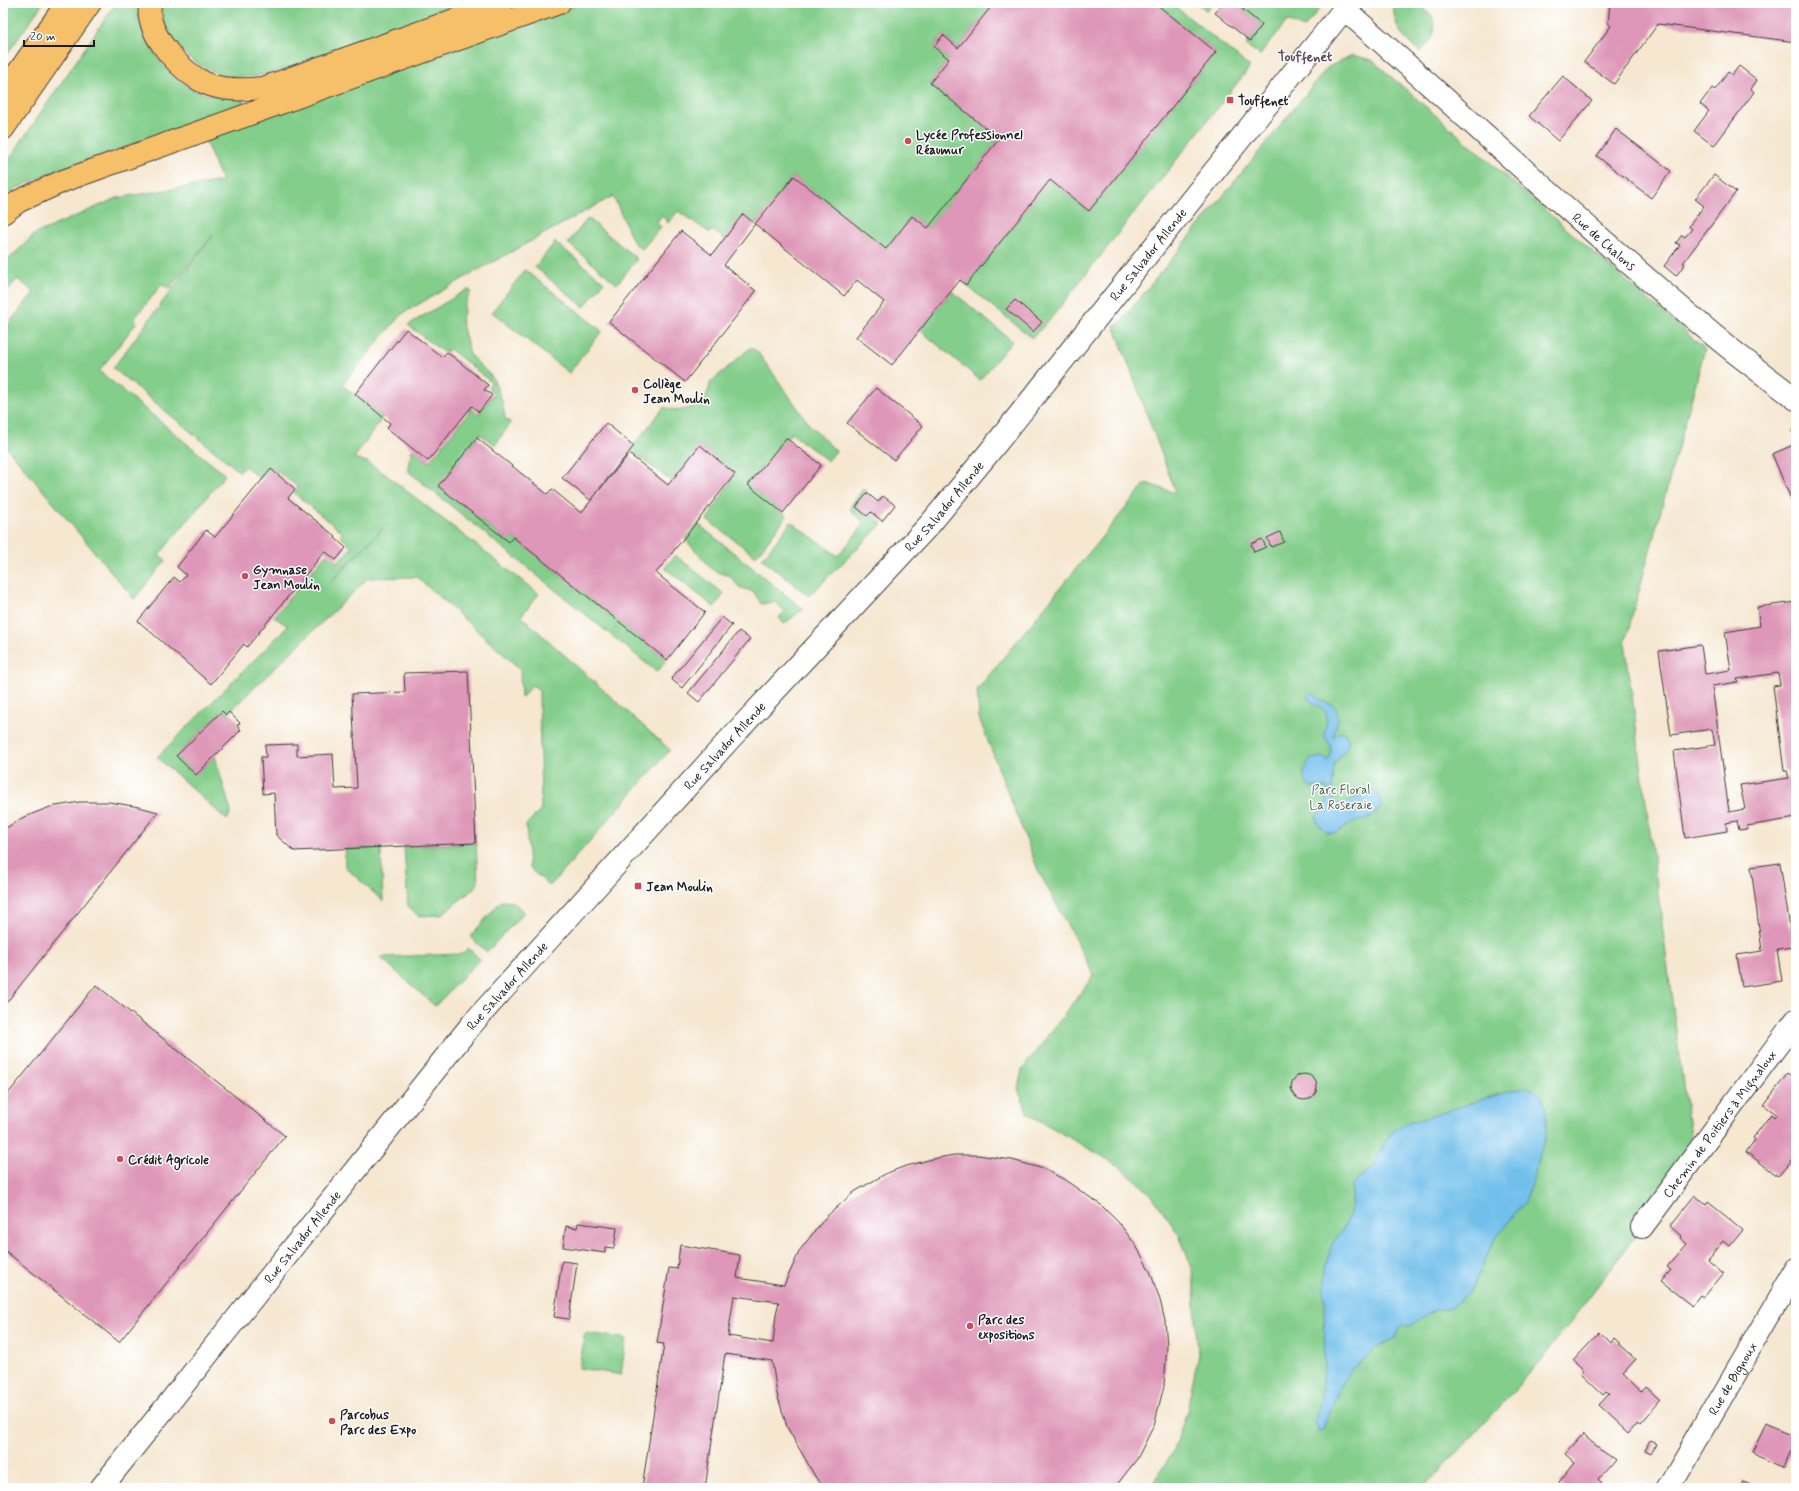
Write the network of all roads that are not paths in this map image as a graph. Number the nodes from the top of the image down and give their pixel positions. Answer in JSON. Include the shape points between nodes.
{"nodes":[{"id":1,"x":67,"y":3,"type":"edge"},
{"id":2,"x":90,"y":3,"type":"edge"},
{"id":3,"x":150,"y":3,"type":"edge"},
{"id":4,"x":502,"y":3,"type":"edge"},
{"id":5,"x":559,"y":3,"type":"edge"},
{"id":6,"x":1347,"y":6,"type":"edge"},
{"id":7,"x":3,"y":94,"type":"edge"},
{"id":8,"x":3,"y":129,"type":"edge"},
{"id":9,"x":3,"y":213,"type":"edge"},
{"id":10,"x":1796,"y":399,"type":"edge"},
{"id":11,"x":1796,"y":1020,"type":"edge"},
{"id":12,"x":1642,"y":1227,"type":"dead end"},
{"id":13,"x":1796,"y":1269,"type":"edge"},
{"id":14,"x":101,"y":1488,"type":"edge"},
{"id":15,"x":1668,"y":1488,"type":"edge"}],
"edges":[{"from":1,"to":7,"type":"main road"},
{"from":2,"to":8,"type":"main road"},
{"from":3,"to":4,"type":"main road","via":[[150,18],[160,42],[182,67],[205,83],[238,91],[262,88]]},
{"from":5,"to":9,"type":"main road","via":[[62,181],[19,201]]},
{"from":6,"to":10,"type":"street","name":"Rue de Chalons","via":[[1472,124],[1717,339]]},
{"from":6,"to":14,"type":"street","name":"Rue Salvador Allende","via":[[930,524],[728,741],[458,1041]]},
{"from":11,"to":12,"type":"street","name":"Chemin de Poitiers à Mignaloux"},
{"from":13,"to":15,"type":"street","name":"Rue de Bignoux"}]}
